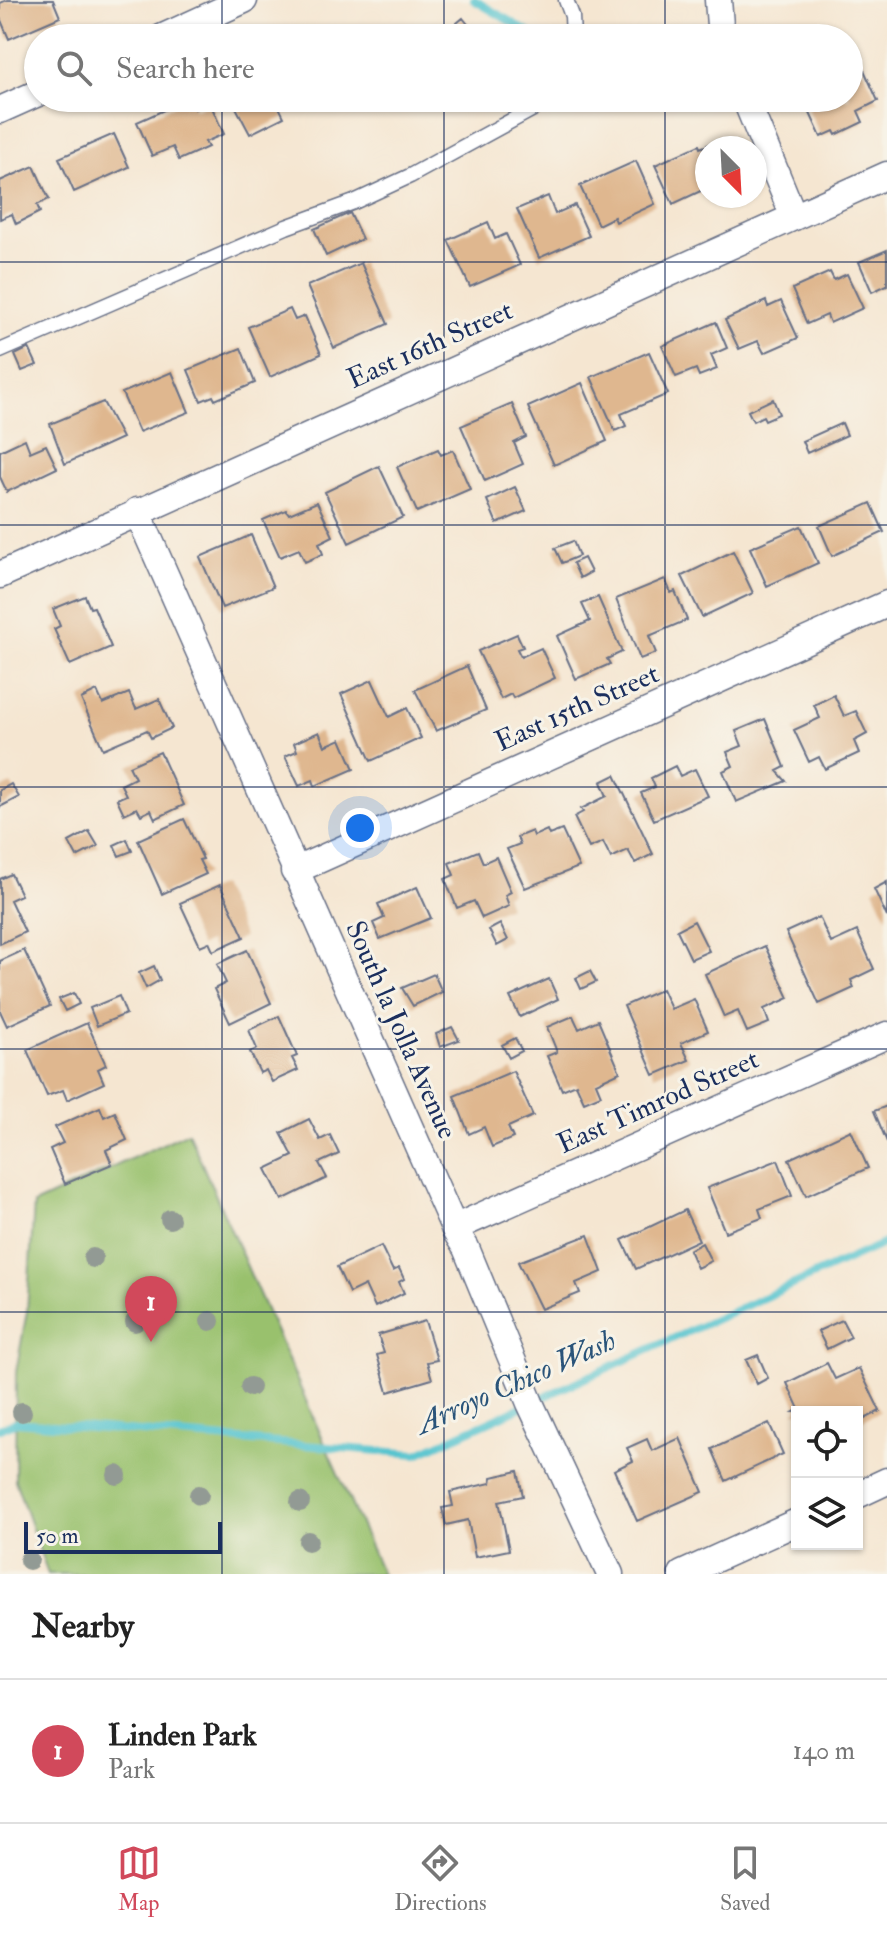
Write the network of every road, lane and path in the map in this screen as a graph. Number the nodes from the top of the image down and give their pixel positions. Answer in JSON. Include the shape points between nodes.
{"nodes":[{"id":1,"x":244,"y":0,"type":"edge"},
{"id":2,"x":566,"y":0,"type":"edge"},
{"id":3,"x":718,"y":0,"type":"edge"},
{"id":4,"x":192,"y":24,"type":"edge"},
{"id":5,"x":572,"y":24,"type":"edge"},
{"id":6,"x":720,"y":24,"type":"edge"},
{"id":7,"x":24,"y":99,"type":"edge"},
{"id":8,"x":0,"y":110,"type":"edge"},
{"id":9,"x":527,"y":112,"type":"edge"},
{"id":10,"x":751,"y":112,"type":"edge"},
{"id":11,"x":887,"y":175,"type":"edge"},
{"id":12,"x":794,"y":217,"type":"junction"},
{"id":13,"x":0,"y":351,"type":"edge"},
{"id":14,"x":137,"y":511,"type":"junction"},
{"id":15,"x":0,"y":575,"type":"edge"},
{"id":16,"x":887,"y":604,"type":"edge"},
{"id":17,"x":294,"y":871,"type":"junction"},
{"id":18,"x":887,"y":1035,"type":"edge"},
{"id":19,"x":454,"y":1228,"type":"junction"},
{"id":20,"x":887,"y":1481,"type":"edge"},
{"id":21,"x":863,"y":1492,"type":"edge"},
{"id":22,"x":791,"y":1525,"type":"edge"},
{"id":23,"x":610,"y":1574,"type":"edge"},
{"id":24,"x":682,"y":1574,"type":"edge"}],
"edges":[{"from":1,"to":4,"type":"street"},
{"from":2,"to":5,"type":"lane"},
{"from":3,"to":6,"type":"street"},
{"from":7,"to":8,"type":"street"},
{"from":9,"to":13,"type":"lane","via":[[354,202]]},
{"from":10,"to":12,"type":"street"},
{"from":11,"to":12,"type":"street","name":"East 16th Street"},
{"from":12,"to":14,"type":"street","name":"East 16th Street"},
{"from":14,"to":15,"type":"street","name":"East 16th Street"},
{"from":14,"to":17,"type":"street","name":"South la Jolla Avenue"},
{"from":16,"to":17,"type":"street","name":"East 15th Street"},
{"from":17,"to":19,"type":"street","name":"South la Jolla Avenue"},
{"from":18,"to":19,"type":"street","name":"East Timrod Street"},
{"from":19,"to":23,"type":"street","name":"South la Jolla Avenue"},
{"from":20,"to":21,"type":"street"},
{"from":22,"to":24,"type":"street"}]}
